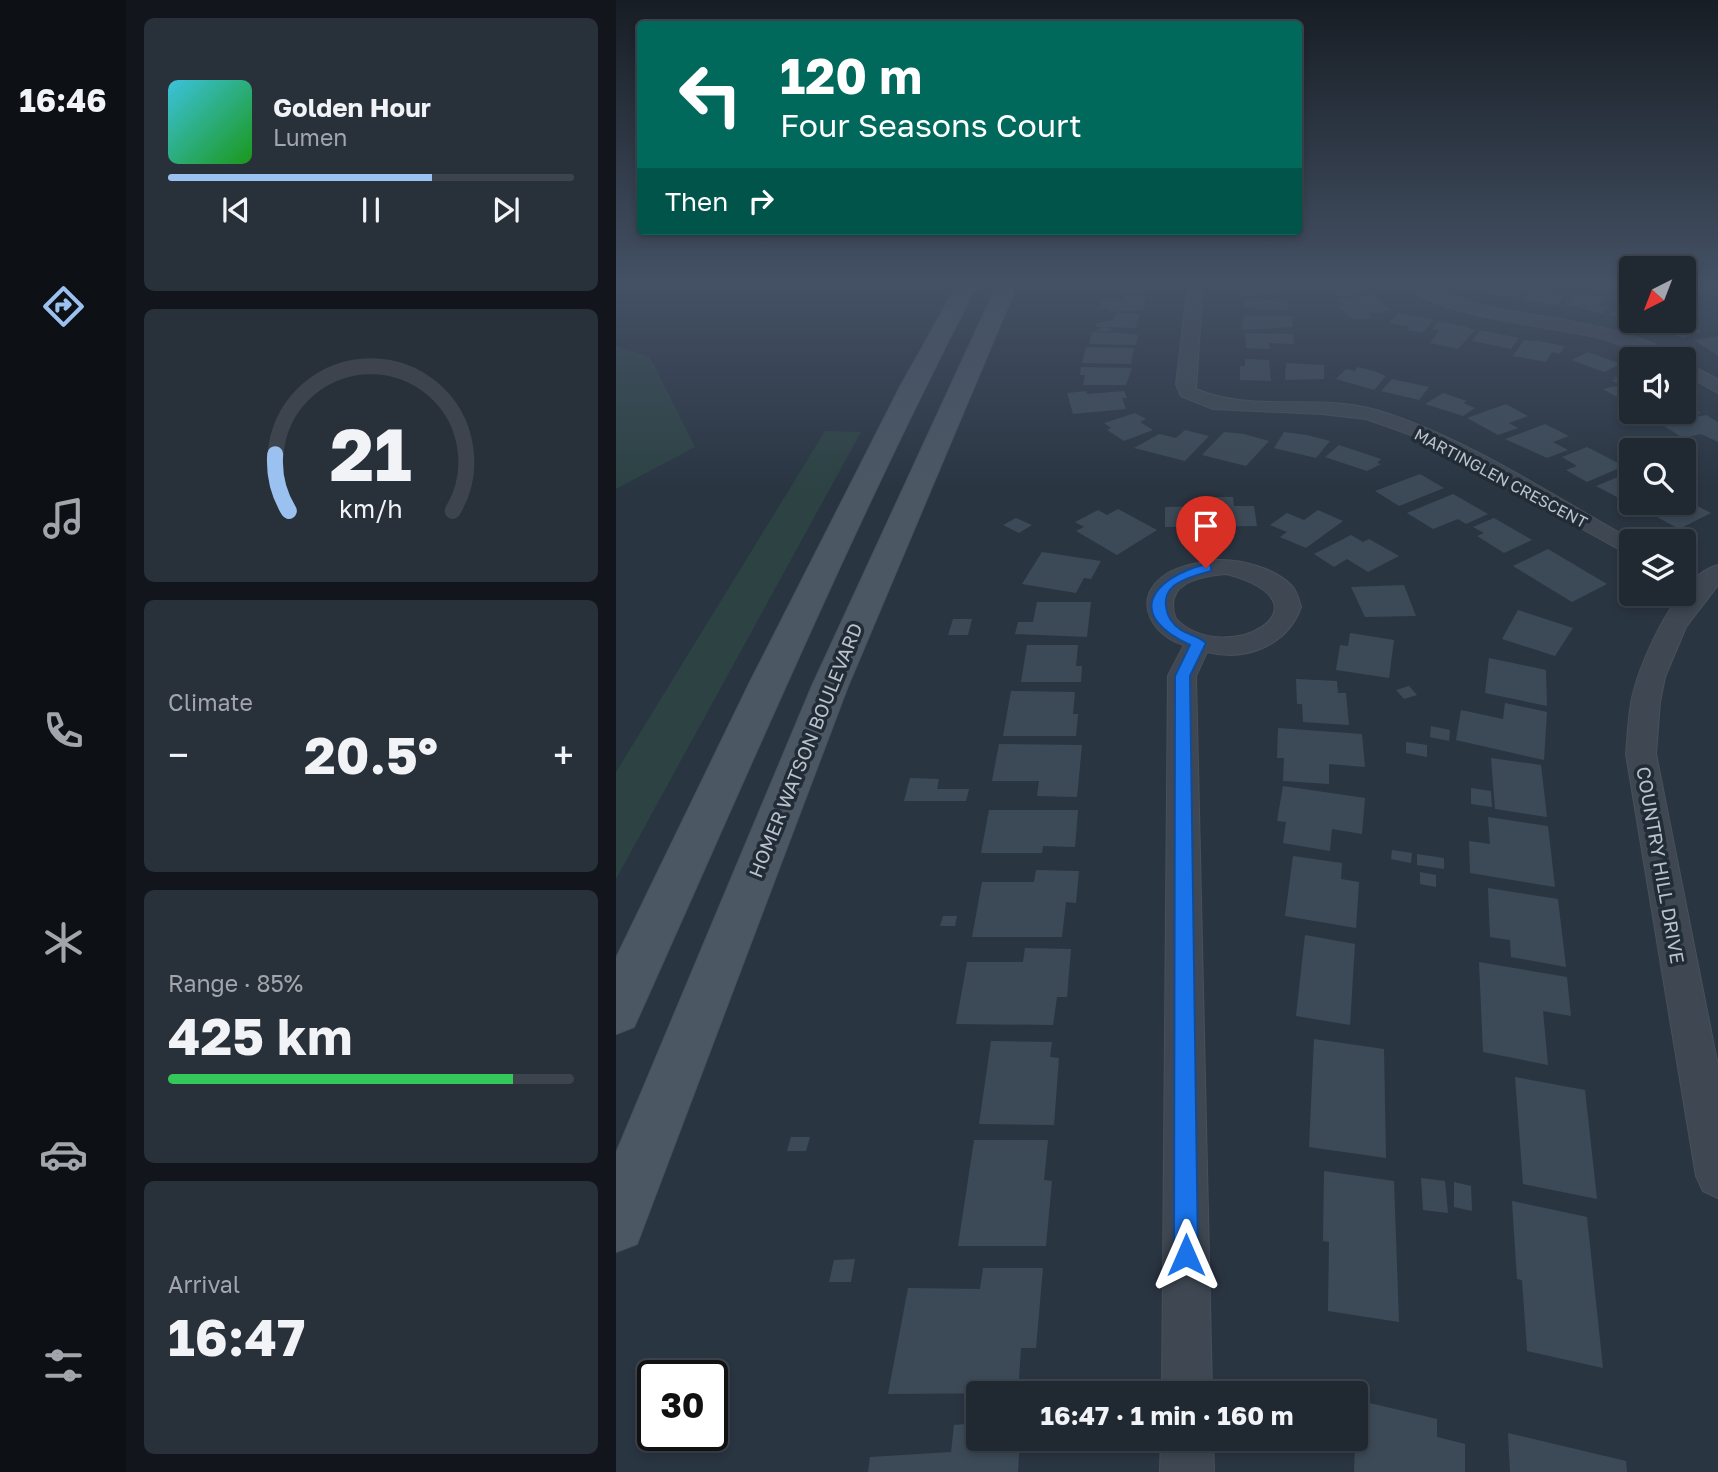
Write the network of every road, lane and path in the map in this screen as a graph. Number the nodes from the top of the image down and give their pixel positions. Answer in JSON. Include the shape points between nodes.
{"nodes":[{"id":1,"x":931,"y":352,"type":"edge"},
{"id":2,"x":977,"y":352,"type":"edge"},
{"id":3,"x":1188,"y":352,"type":"edge"},
{"id":4,"x":1696,"y":374,"type":"edge"},
{"id":5,"x":1718,"y":387,"type":"edge"},
{"id":6,"x":1619,"y":541,"type":"edge"},
{"id":7,"x":1700,"y":579,"type":"edge"},
{"id":8,"x":1198,"y":643,"type":"junction"},
{"id":9,"x":616,"y":1011,"type":"edge"},
{"id":10,"x":1718,"y":1176,"type":"edge"},
{"id":11,"x":616,"y":1223,"type":"edge"},
{"id":12,"x":1187,"y":1381,"type":"edge"},
{"id":13,"x":1187,"y":1451,"type":"edge"},
{"id":14,"x":1187,"y":1472,"type":"edge"}],
"edges":[{"from":1,"to":9,"type":"main road","via":[[774,670]]},
{"from":2,"to":11,"type":"main road","name":"HOMER WATSON BOULEVARD","via":[[830,686]]},
{"from":3,"to":6,"type":"street","name":"MARTINGLEN CRESCENT","via":[[1188,392],[1213,403],[1369,414],[1424,433]]},
{"from":4,"to":5,"type":"street"},
{"from":7,"to":10,"type":"street","name":"COUNTRY HILL DRIVE","via":[[1666,641],[1647,693],[1641,754]]},
{"from":8,"to":8,"type":"street","via":[[1250,645],[1270,637],[1285,625],[1288,598],[1278,585],[1245,569],[1189,572],[1167,586],[1158,605],[1163,620],[1175,633]]},
{"from":8,"to":12,"type":"street","via":[[1182,676]]},
{"from":13,"to":14,"type":"street"}]}
